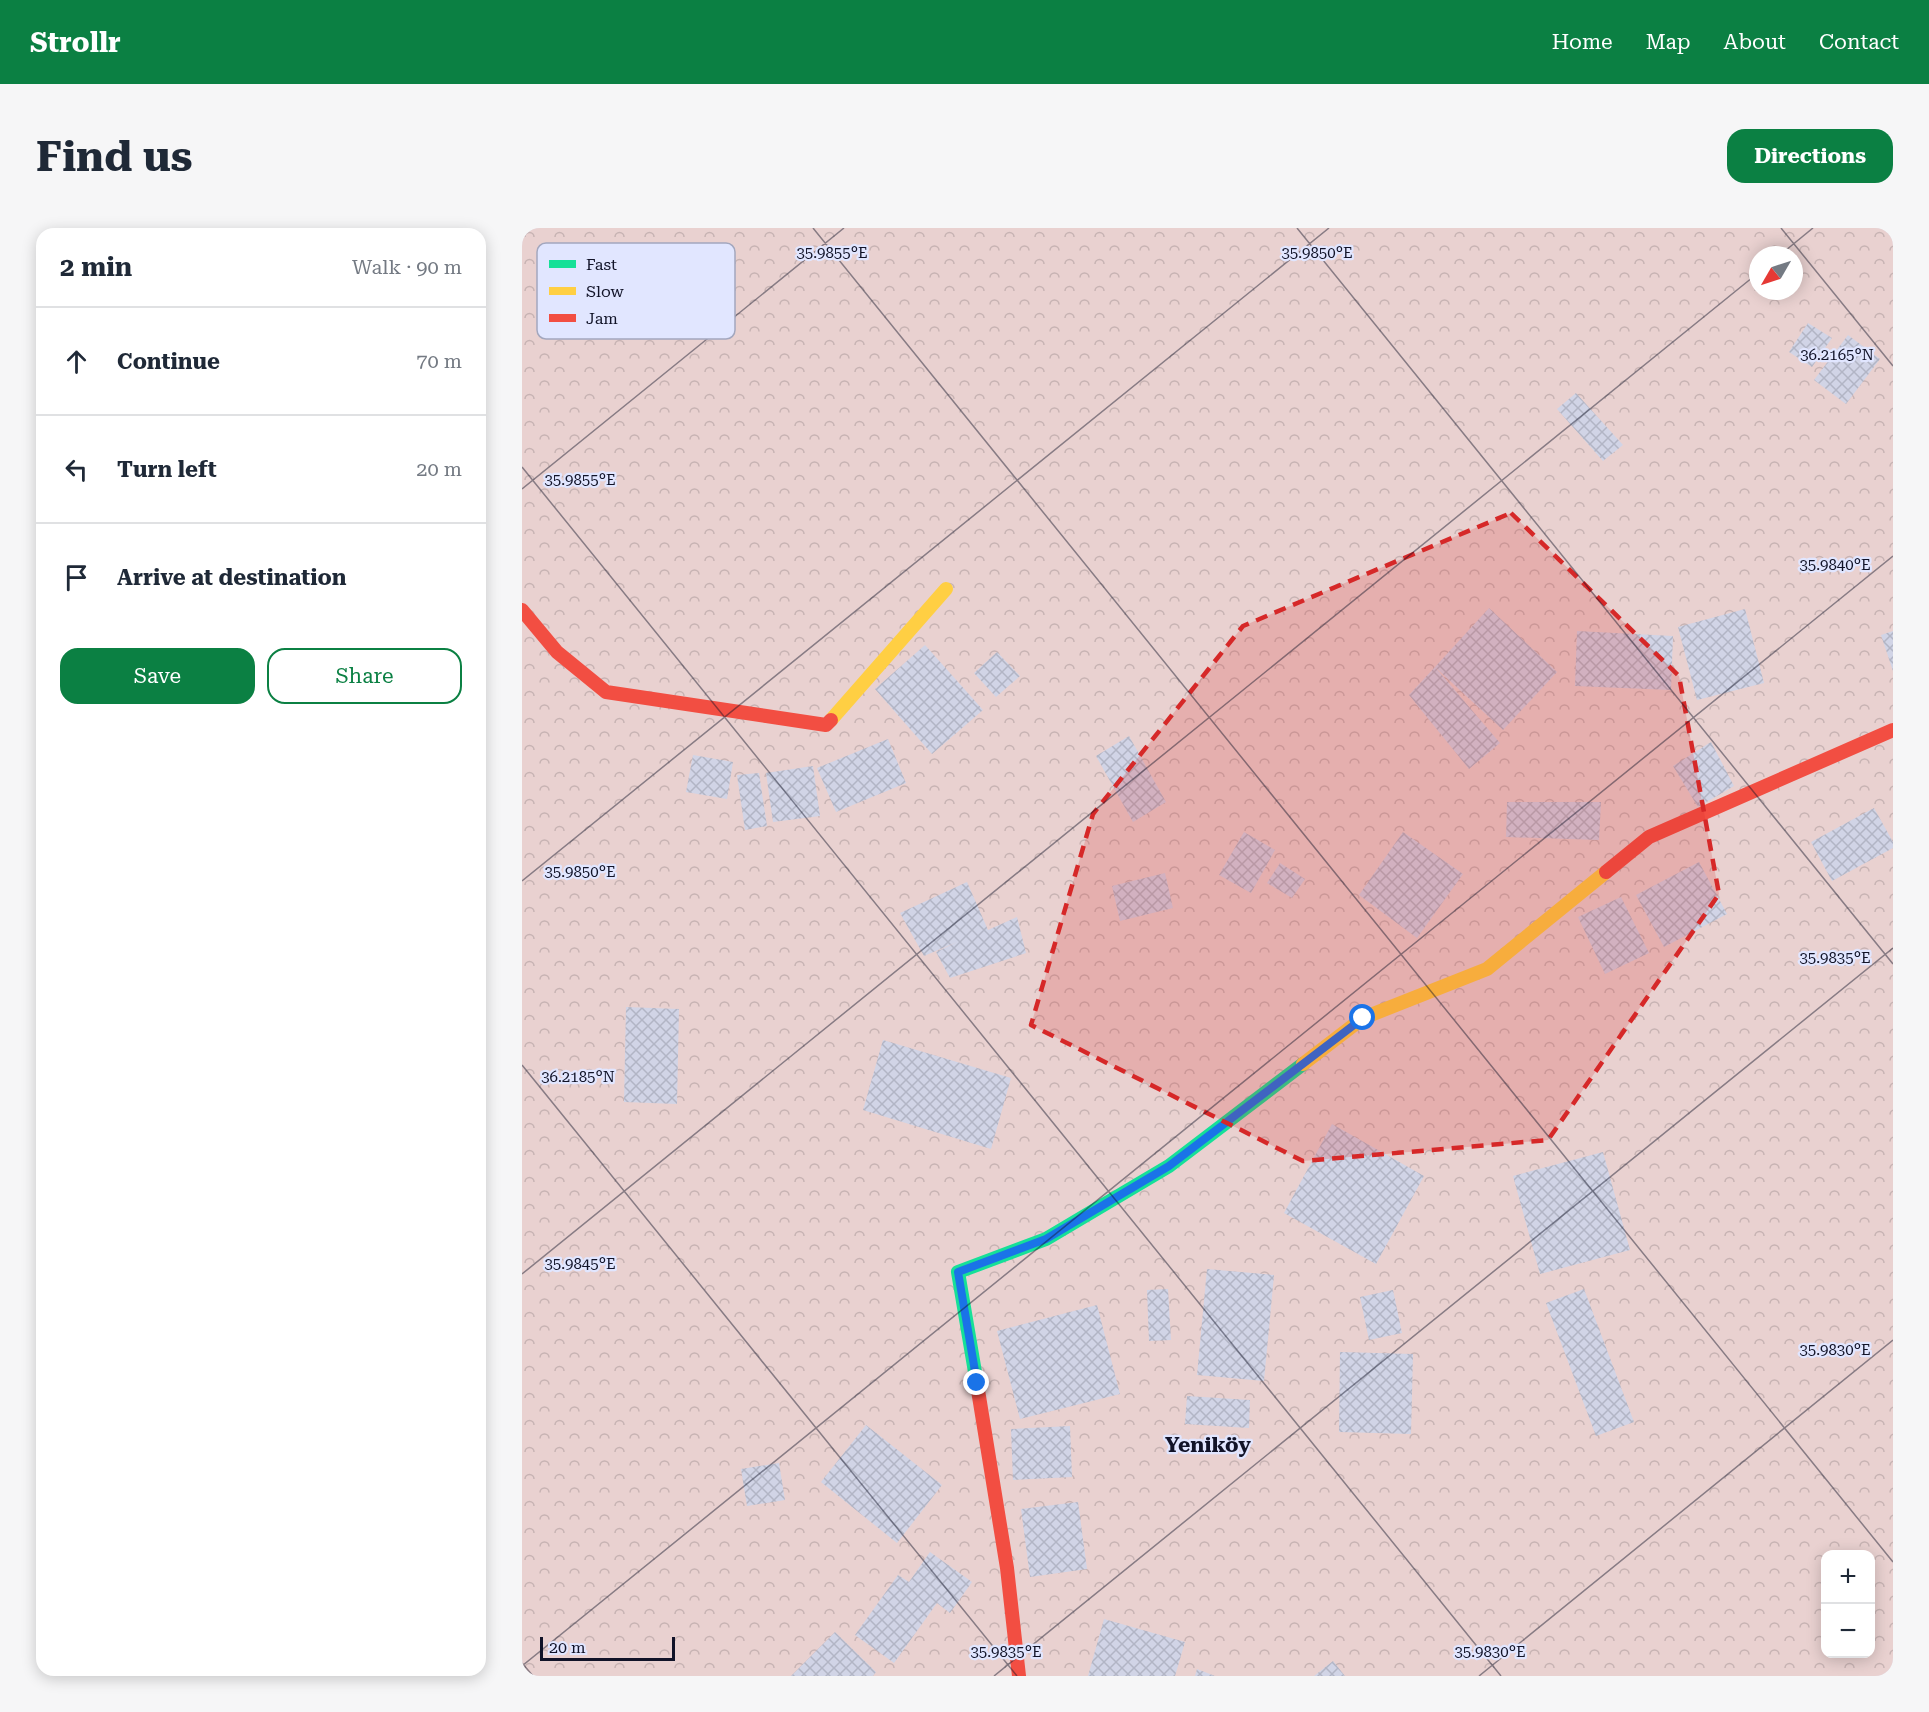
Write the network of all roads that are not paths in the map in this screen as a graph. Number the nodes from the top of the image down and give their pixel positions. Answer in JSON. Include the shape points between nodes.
{"nodes":[{"id":1,"x":946,"y":589,"type":"dead end"},
{"id":2,"x":522,"y":610,"type":"edge"},
{"id":3,"x":1893,"y":730,"type":"edge"},
{"id":4,"x":1019,"y":1676,"type":"edge"}],
"edges":[{"from":1,"to":2,"type":"street","via":[[826,725],[606,692],[557,652]]},
{"from":3,"to":4,"type":"street","via":[[1649,837],[1487,969],[1363,1018],[1169,1166],[1046,1239],[958,1272],[1007,1568]]}]}
